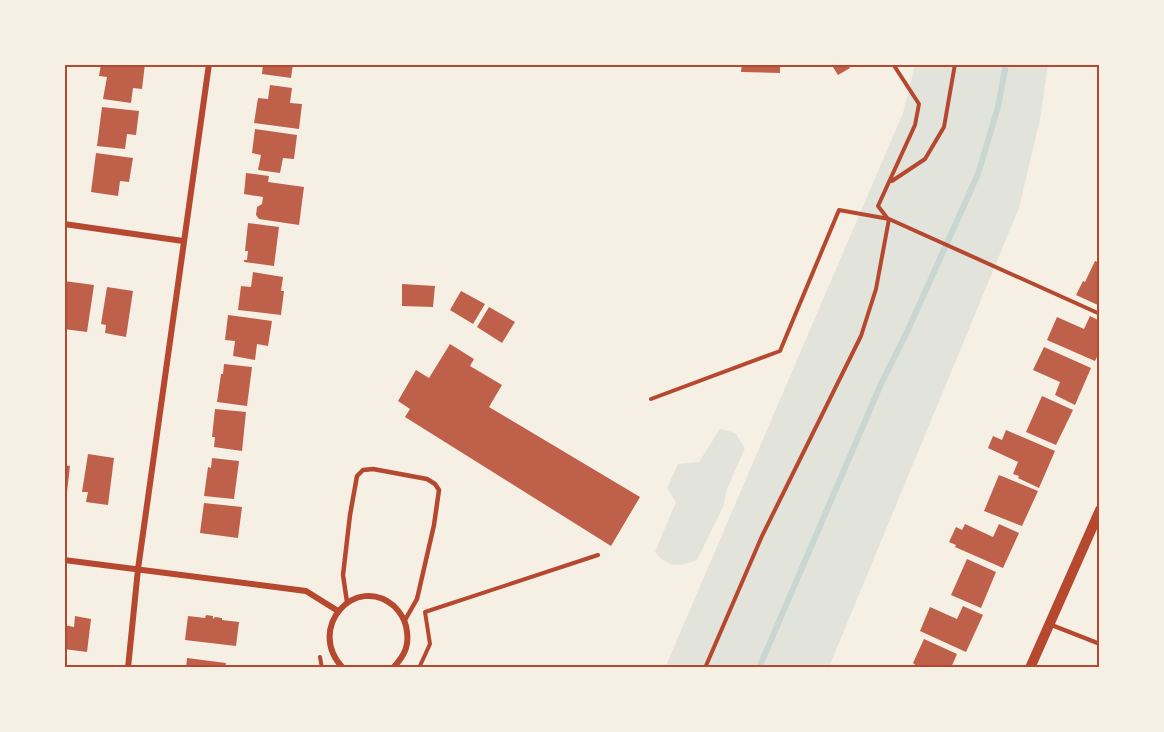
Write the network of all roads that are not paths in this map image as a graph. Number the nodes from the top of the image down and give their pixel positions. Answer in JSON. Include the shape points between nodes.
{"nodes":[{"id":1,"x":209,"y":64,"type":"edge"},
{"id":2,"x":64,"y":224,"type":"edge"},
{"id":3,"x":183,"y":241,"type":"junction"},
{"id":4,"x":1100,"y":510,"type":"edge"},
{"id":5,"x":64,"y":560,"type":"edge"},
{"id":6,"x":138,"y":569,"type":"junction"},
{"id":7,"x":347,"y":602,"type":"junction"},
{"id":8,"x":338,"y":611,"type":"junction"},
{"id":9,"x":405,"y":620,"type":"junction"},
{"id":10,"x":1049,"y":624,"type":"junction"},
{"id":11,"x":1100,"y":644,"type":"edge"},
{"id":12,"x":128,"y":668,"type":"edge"},
{"id":13,"x":343,"y":668,"type":"edge"},
{"id":14,"x":393,"y":668,"type":"edge"},
{"id":15,"x":1030,"y":668,"type":"edge"}],
"edges":[{"from":1,"to":3,"type":"street"},
{"from":2,"to":3,"type":"street"},
{"from":3,"to":6,"type":"street"},
{"from":4,"to":10,"type":"street"},
{"from":5,"to":6,"type":"street"},
{"from":6,"to":8,"type":"street","via":[[306,591]]},
{"from":6,"to":12,"type":"street"},
{"from":7,"to":8,"type":"street"},
{"from":7,"to":9,"type":"street","via":[[380,598],[399,610]]},
{"from":7,"to":9,"type":"lane","via":[[343,575],[357,476],[363,470],[373,469],[427,479],[439,490],[434,525],[417,598]]},
{"from":8,"to":13,"type":"street","via":[[331,621],[329,646]]},
{"from":9,"to":14,"type":"street","via":[[408,639],[403,657]]},
{"from":10,"to":11,"type":"lane"},
{"from":10,"to":15,"type":"street"}]}
